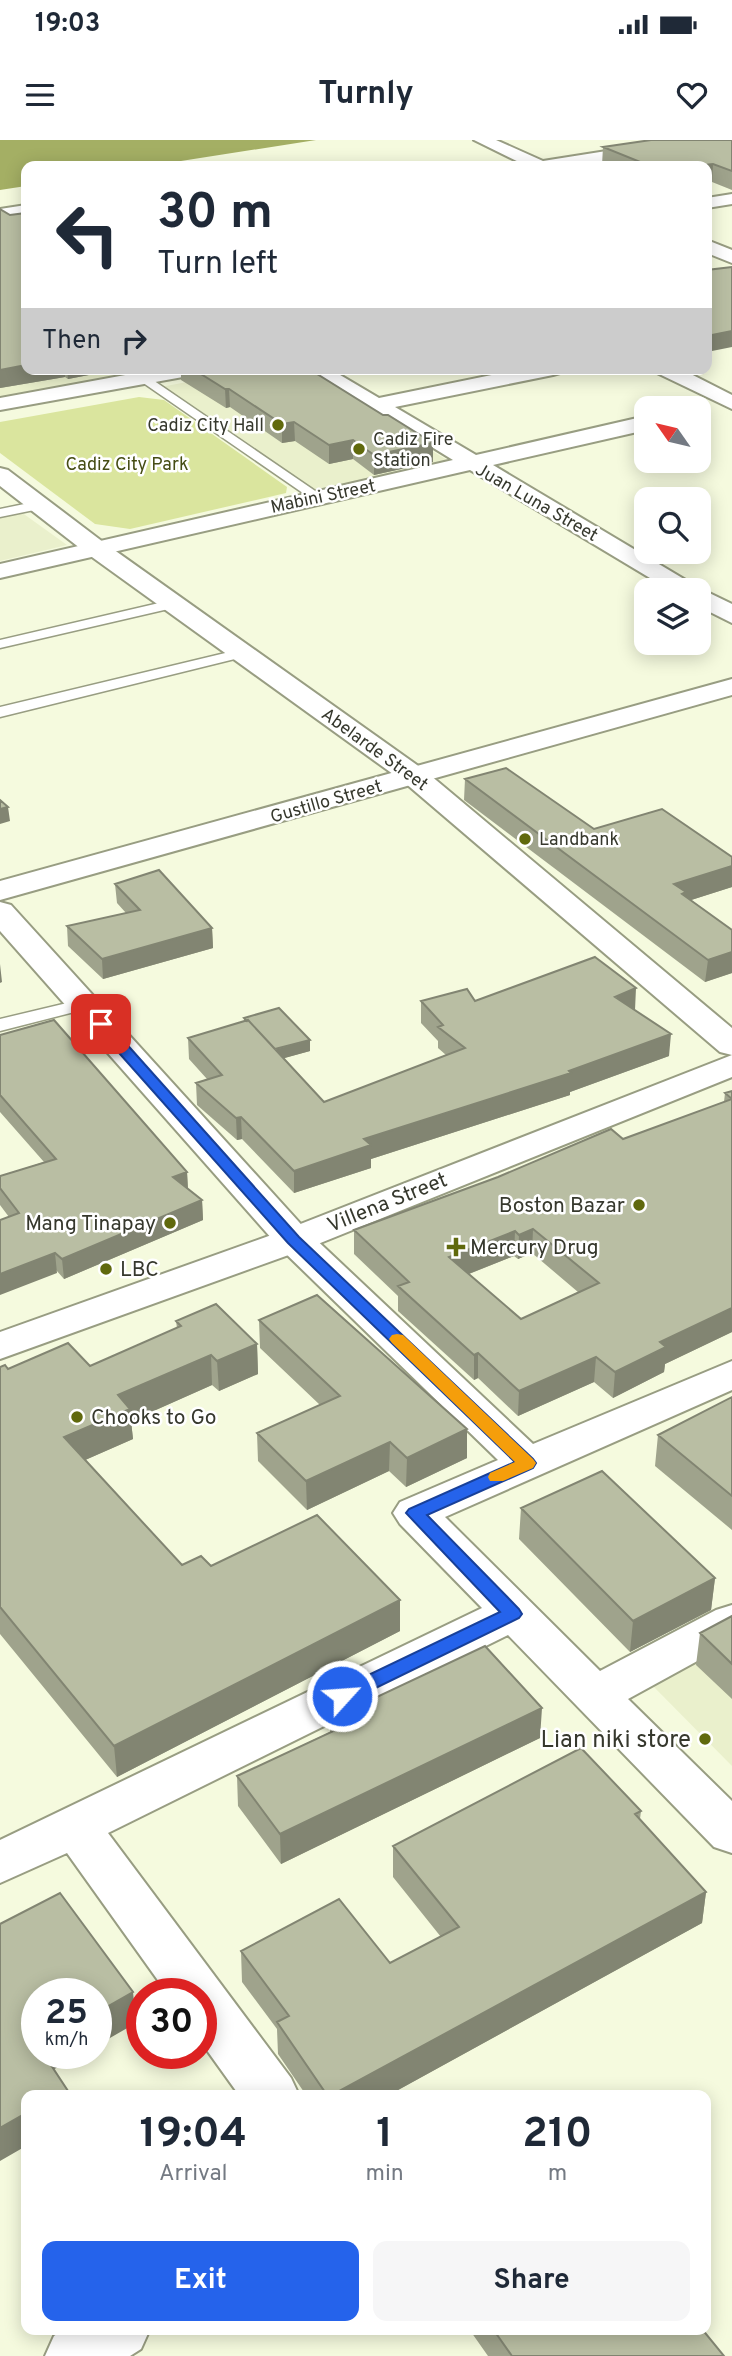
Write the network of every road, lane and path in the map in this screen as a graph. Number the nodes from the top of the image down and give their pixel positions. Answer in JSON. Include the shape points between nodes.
{"nodes":[{"id":1,"x":482,"y":140,"type":"edge"},
{"id":2,"x":707,"y":140,"type":"edge"},
{"id":3,"x":530,"y":161,"type":"edge"},
{"id":4,"x":573,"y":161,"type":"edge"},
{"id":5,"x":730,"y":201,"type":"edge"},
{"id":6,"x":712,"y":203,"type":"edge"},
{"id":7,"x":21,"y":211,"type":"edge"},
{"id":8,"x":0,"y":214,"type":"edge"},
{"id":9,"x":712,"y":248,"type":"edge"},
{"id":10,"x":732,"y":257,"type":"edge"},
{"id":11,"x":160,"y":375,"type":"edge"},
{"id":12,"x":325,"y":375,"type":"edge"},
{"id":13,"x":523,"y":375,"type":"edge"},
{"id":14,"x":676,"y":375,"type":"edge"},
{"id":15,"x":143,"y":378,"type":"junction"},
{"id":16,"x":732,"y":403,"type":"edge"},
{"id":17,"x":0,"y":404,"type":"edge"},
{"id":18,"x":375,"y":405,"type":"junction"},
{"id":19,"x":711,"y":408,"type":"edge"},
{"id":20,"x":634,"y":426,"type":"edge"},
{"id":21,"x":473,"y":464,"type":"junction"},
{"id":22,"x":0,"y":475,"type":"edge"},
{"id":23,"x":318,"y":497,"type":"junction"},
{"id":24,"x":39,"y":505,"type":"junction"},
{"id":25,"x":0,"y":513,"type":"edge"},
{"id":26,"x":94,"y":547,"type":"junction"},
{"id":27,"x":0,"y":571,"type":"edge"},
{"id":28,"x":668,"y":578,"type":"edge"},
{"id":29,"x":711,"y":603,"type":"edge"},
{"id":30,"x":173,"y":604,"type":"junction"},
{"id":31,"x":732,"y":615,"type":"edge"},
{"id":32,"x":0,"y":644,"type":"edge"},
{"id":33,"x":242,"y":653,"type":"junction"},
{"id":34,"x":732,"y":687,"type":"edge"},
{"id":35,"x":0,"y":712,"type":"edge"},
{"id":36,"x":414,"y":776,"type":"junction"},
{"id":37,"x":0,"y":891,"type":"edge"},
{"id":38,"x":0,"y":912,"type":"edge"},
{"id":39,"x":84,"y":1004,"type":"junction"},
{"id":40,"x":0,"y":1026,"type":"edge"},
{"id":41,"x":732,"y":1045,"type":"edge"},
{"id":42,"x":732,"y":1065,"type":"edge"},
{"id":43,"x":294,"y":1240,"type":"junction"},
{"id":44,"x":0,"y":1346,"type":"edge"},
{"id":45,"x":732,"y":1374,"type":"edge"},
{"id":46,"x":527,"y":1463,"type":"junction"},
{"id":47,"x":513,"y":1614,"type":"junction"},
{"id":48,"x":732,"y":1622,"type":"edge"},
{"id":49,"x":596,"y":1695,"type":"junction"},
{"id":50,"x":75,"y":1826,"type":"junction"},
{"id":51,"x":732,"y":1833,"type":"edge"},
{"id":52,"x":0,"y":1863,"type":"edge"},
{"id":53,"x":186,"y":1978,"type":"edge"},
{"id":54,"x":217,"y":2021,"type":"edge"},
{"id":55,"x":267,"y":2090,"type":"edge"},
{"id":56,"x":110,"y":2335,"type":"edge"},
{"id":57,"x":75,"y":2356,"type":"edge"}],
"edges":[{"from":1,"to":3,"type":"street"},
{"from":2,"to":4,"type":"street"},
{"from":5,"to":6,"type":"street"},
{"from":7,"to":8,"type":"street"},
{"from":9,"to":10,"type":"street"},
{"from":11,"to":15,"type":"street"},
{"from":12,"to":18,"type":"street","name":"Juan Luna Street"},
{"from":13,"to":18,"type":"street"},
{"from":14,"to":16,"type":"street"},
{"from":15,"to":17,"type":"street"},
{"from":15,"to":23,"type":"lane"},
{"from":16,"to":19,"type":"street"},
{"from":18,"to":21,"type":"street","name":"Juan Luna Street"},
{"from":20,"to":21,"type":"street","name":"Mabini Street"},
{"from":21,"to":23,"type":"street","name":"Mabini Street"},
{"from":21,"to":28,"type":"street","name":"Juan Luna Street"},
{"from":22,"to":24,"type":"street","name":"Abelarde Street"},
{"from":23,"to":26,"type":"street","name":"Mabini Street"},
{"from":24,"to":25,"type":"lane"},
{"from":24,"to":26,"type":"street","name":"Abelarde Street"},
{"from":26,"to":27,"type":"street","name":"Mabini Street"},
{"from":26,"to":30,"type":"street","name":"Abelarde Street"},
{"from":29,"to":31,"type":"street"},
{"from":30,"to":32,"type":"lane"},
{"from":30,"to":33,"type":"street","name":"Abelarde Street"},
{"from":33,"to":35,"type":"lane"},
{"from":33,"to":36,"type":"street","name":"Abelarde Street"},
{"from":34,"to":36,"type":"street","name":"Gustillo Street"},
{"from":36,"to":37,"type":"street","name":"Gustillo Street"},
{"from":36,"to":41,"type":"street","name":"Abelarde Street"},
{"from":38,"to":39,"type":"street"},
{"from":39,"to":40,"type":"lane"},
{"from":39,"to":43,"type":"street"},
{"from":42,"to":43,"type":"street","name":"Villena Street"},
{"from":43,"to":44,"type":"street","name":"Villena Street"},
{"from":43,"to":46,"type":"street"},
{"from":45,"to":46,"type":"street"},
{"from":46,"to":47,"type":"street","via":[[415,1513]]},
{"from":47,"to":49,"type":"street"},
{"from":47,"to":50,"type":"street"},
{"from":48,"to":49,"type":"street"},
{"from":49,"to":51,"type":"street"},
{"from":50,"to":52,"type":"street"},
{"from":50,"to":53,"type":"street"},
{"from":54,"to":55,"type":"street"},
{"from":56,"to":57,"type":"street"}]}
